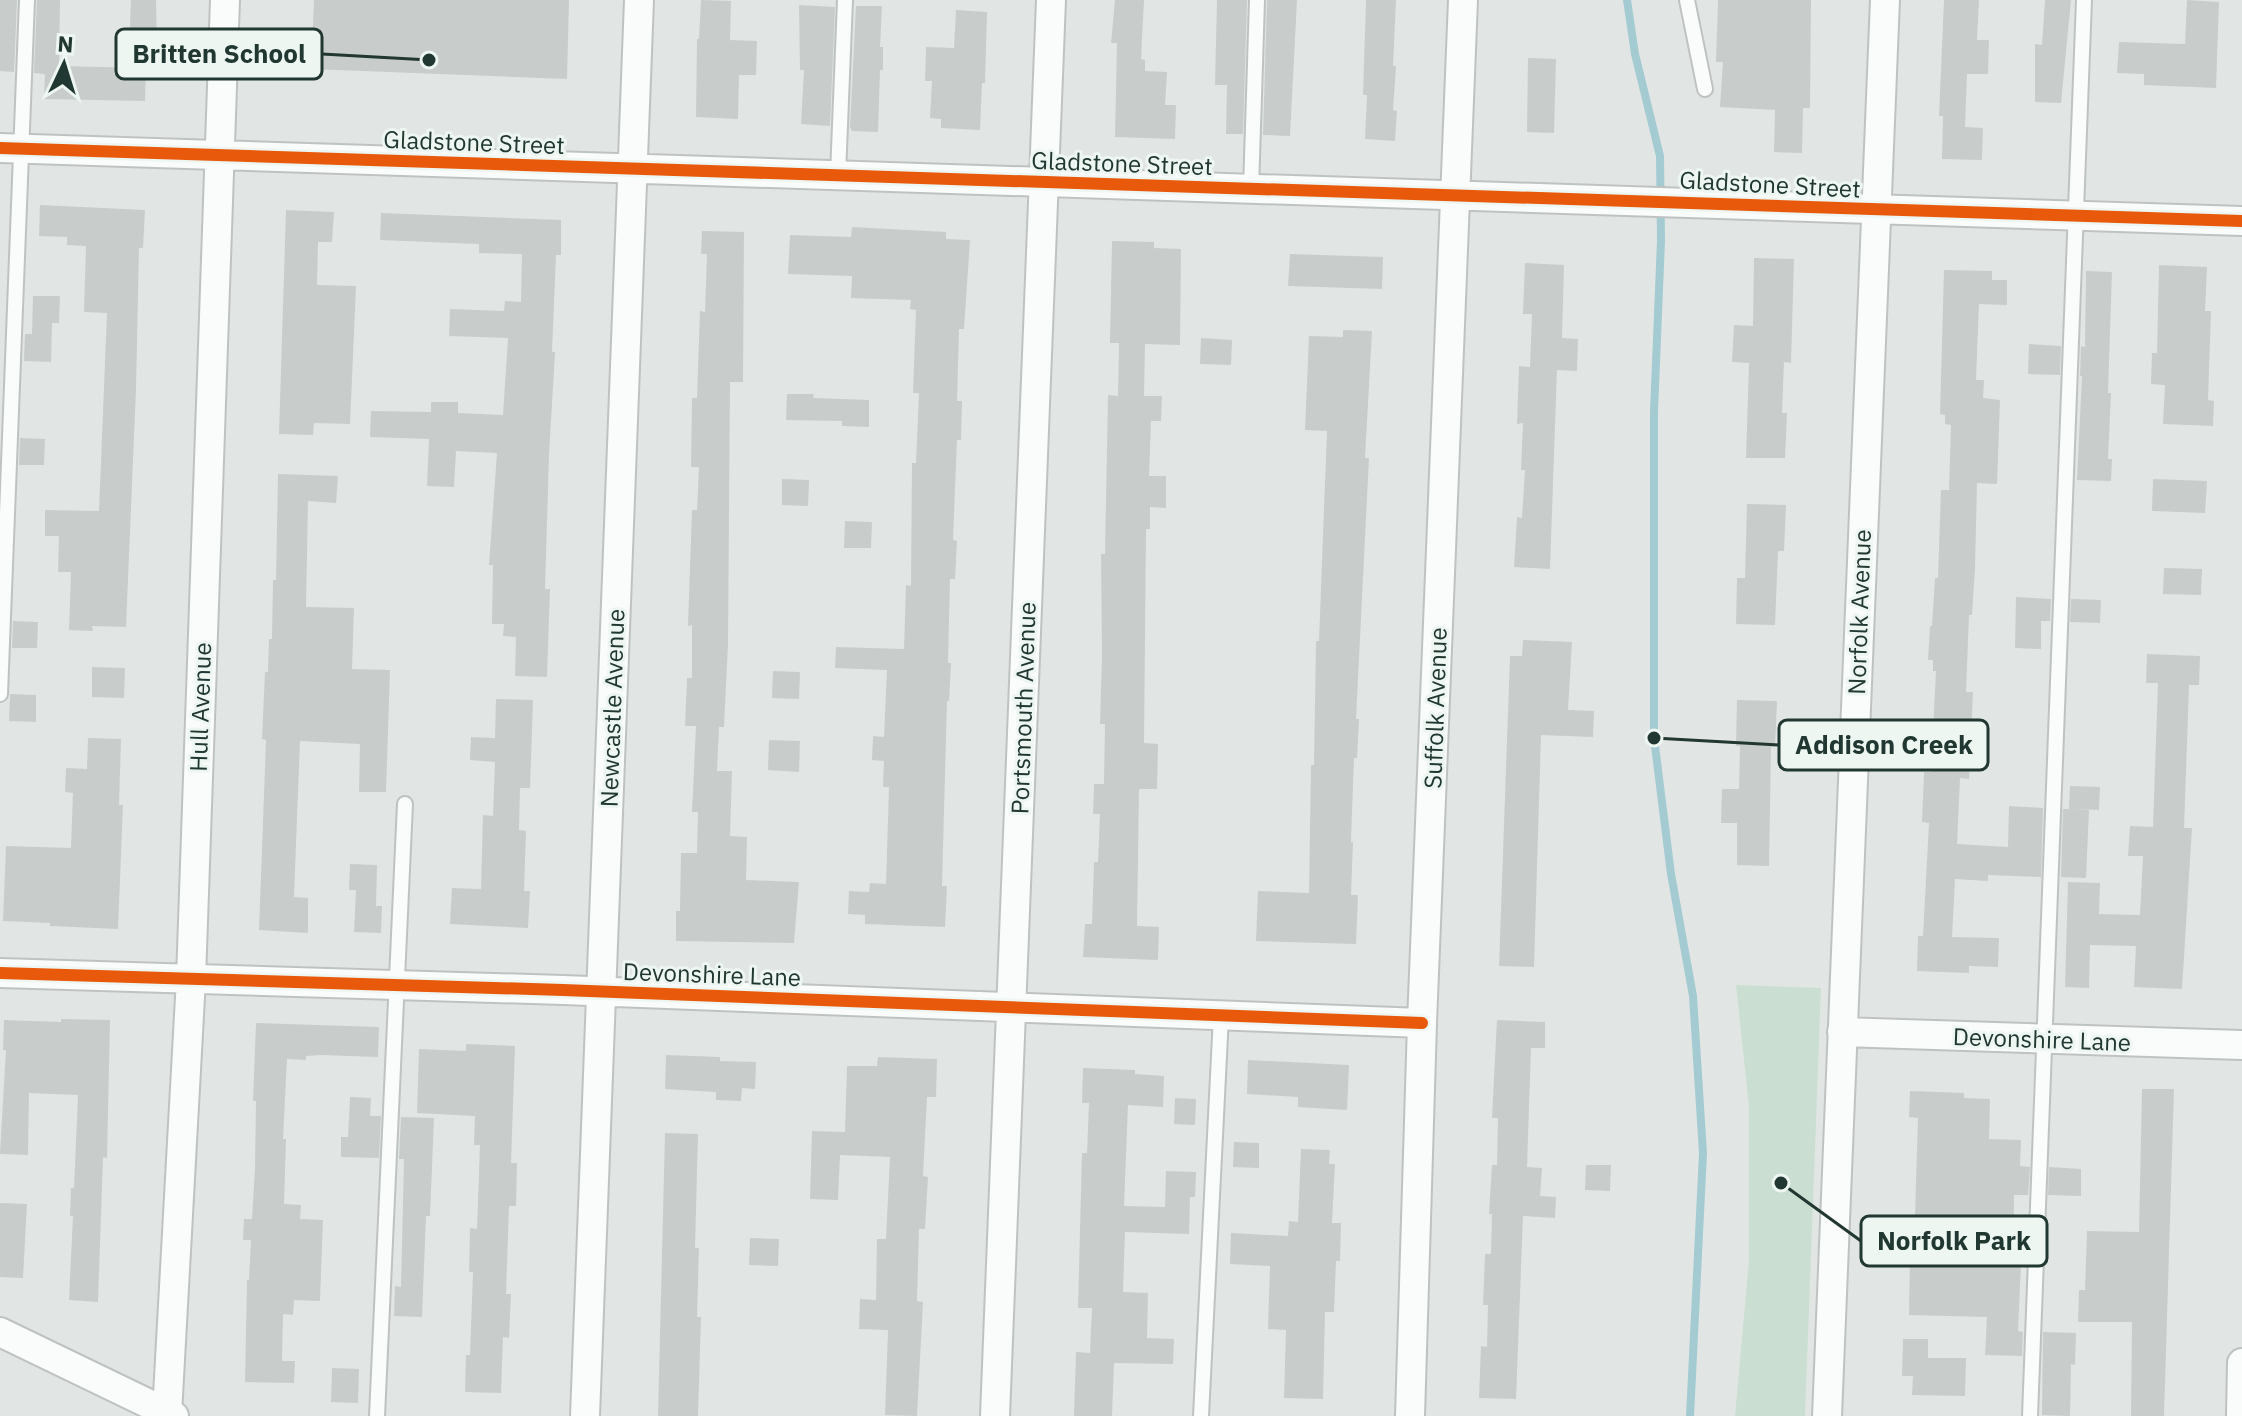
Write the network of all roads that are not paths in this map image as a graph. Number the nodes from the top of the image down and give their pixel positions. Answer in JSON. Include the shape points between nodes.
{"nodes":[{"id":1,"x":27,"y":0,"type":"edge"},
{"id":2,"x":225,"y":0,"type":"edge"},
{"id":3,"x":639,"y":0,"type":"edge"},
{"id":4,"x":845,"y":0,"type":"edge"},
{"id":5,"x":1051,"y":0,"type":"edge"},
{"id":6,"x":1257,"y":0,"type":"edge"},
{"id":7,"x":1463,"y":0,"type":"edge"},
{"id":8,"x":1687,"y":0,"type":"edge"},
{"id":9,"x":1885,"y":0,"type":"edge"},
{"id":10,"x":2084,"y":0,"type":"edge"},
{"id":11,"x":1705,"y":89,"type":"dead end"},
{"id":12,"x":11,"y":148,"type":"edge"},
{"id":13,"x":220,"y":155,"type":"junction"},
{"id":14,"x":633,"y":168,"type":"junction"},
{"id":15,"x":838,"y":175,"type":"junction"},
{"id":16,"x":1044,"y":182,"type":"junction"},
{"id":17,"x":1251,"y":190,"type":"junction"},
{"id":18,"x":1456,"y":196,"type":"junction"},
{"id":19,"x":1876,"y":210,"type":"junction"},
{"id":20,"x":2075,"y":217,"type":"junction"},
{"id":21,"x":2242,"y":221,"type":"edge"},
{"id":22,"x":0,"y":694,"type":"edge"},
{"id":23,"x":405,"y":804,"type":"dead end"},
{"id":24,"x":0,"y":973,"type":"edge"},
{"id":25,"x":191,"y":979,"type":"junction"},
{"id":26,"x":396,"y":985,"type":"junction"},
{"id":27,"x":601,"y":991,"type":"junction"},
{"id":28,"x":1011,"y":1009,"type":"junction"},
{"id":29,"x":1221,"y":1016,"type":"junction"},
{"id":30,"x":1422,"y":1023,"type":"junction"},
{"id":31,"x":1842,"y":1032,"type":"junction"},
{"id":32,"x":2045,"y":1039,"type":"junction"},
{"id":33,"x":2242,"y":1045,"type":"edge"},
{"id":34,"x":0,"y":1332,"type":"edge"},
{"id":35,"x":2242,"y":1363,"type":"edge"},
{"id":36,"x":171,"y":1415,"type":"edge"},
{"id":37,"x":377,"y":1416,"type":"edge"},
{"id":38,"x":585,"y":1416,"type":"edge"},
{"id":39,"x":995,"y":1416,"type":"edge"},
{"id":40,"x":1201,"y":1416,"type":"edge"},
{"id":41,"x":1410,"y":1416,"type":"edge"},
{"id":42,"x":1827,"y":1416,"type":"edge"},
{"id":43,"x":2030,"y":1416,"type":"edge"},
{"id":44,"x":2241,"y":1416,"type":"edge"}],
"edges":[{"from":1,"to":12,"type":"lane"},
{"from":2,"to":13,"type":"street","name":"Hull Avenue"},
{"from":3,"to":14,"type":"street","name":"Newcastle Avenue"},
{"from":4,"to":15,"type":"lane"},
{"from":5,"to":16,"type":"street","name":"Portsmouth Avenue"},
{"from":6,"to":17,"type":"lane"},
{"from":7,"to":18,"type":"street","name":"Suffolk Avenue"},
{"from":8,"to":11,"type":"lane"},
{"from":9,"to":19,"type":"street","name":"Norfolk Avenue"},
{"from":10,"to":20,"type":"lane"},
{"from":12,"to":13,"type":"street","name":"Gladstone Street"},
{"from":12,"to":22,"type":"lane"},
{"from":13,"to":14,"type":"street","name":"Gladstone Street"},
{"from":13,"to":25,"type":"street","name":"Hull Avenue"},
{"from":14,"to":15,"type":"street","name":"Gladstone Street"},
{"from":14,"to":27,"type":"street","name":"Newcastle Avenue"},
{"from":15,"to":16,"type":"street","name":"Gladstone Street"},
{"from":16,"to":17,"type":"street","name":"Gladstone Street"},
{"from":16,"to":28,"type":"street","name":"Portsmouth Avenue"},
{"from":17,"to":18,"type":"street","name":"Gladstone Street"},
{"from":18,"to":19,"type":"street","name":"Gladstone Street"},
{"from":18,"to":30,"type":"street","name":"Suffolk Avenue"},
{"from":19,"to":20,"type":"street","name":"Gladstone Street"},
{"from":19,"to":31,"type":"street","name":"Norfolk Avenue"},
{"from":20,"to":21,"type":"street","name":"Gladstone Street"},
{"from":20,"to":32,"type":"lane"},
{"from":23,"to":26,"type":"lane"},
{"from":24,"to":25,"type":"street","name":"Devonshire Lane"},
{"from":25,"to":26,"type":"street","name":"Devonshire Lane"},
{"from":25,"to":36,"type":"street","name":"Hull Avenue"},
{"from":26,"to":27,"type":"street","name":"Devonshire Lane"},
{"from":26,"to":37,"type":"lane"},
{"from":27,"to":28,"type":"street","name":"Devonshire Lane"},
{"from":27,"to":38,"type":"street","name":"Newcastle Avenue"},
{"from":28,"to":29,"type":"street","name":"Devonshire Lane"},
{"from":28,"to":39,"type":"street","name":"Portsmouth Avenue"},
{"from":29,"to":30,"type":"street","name":"Devonshire Lane"},
{"from":29,"to":40,"type":"lane"},
{"from":30,"to":41,"type":"street","name":"Suffolk Avenue"},
{"from":31,"to":32,"type":"street","name":"Devonshire Lane"},
{"from":31,"to":42,"type":"street","name":"Norfolk Avenue"},
{"from":32,"to":33,"type":"street","name":"Devonshire Lane"},
{"from":32,"to":43,"type":"lane"},
{"from":34,"to":36,"type":"street"},
{"from":35,"to":44,"type":"street"}]}
